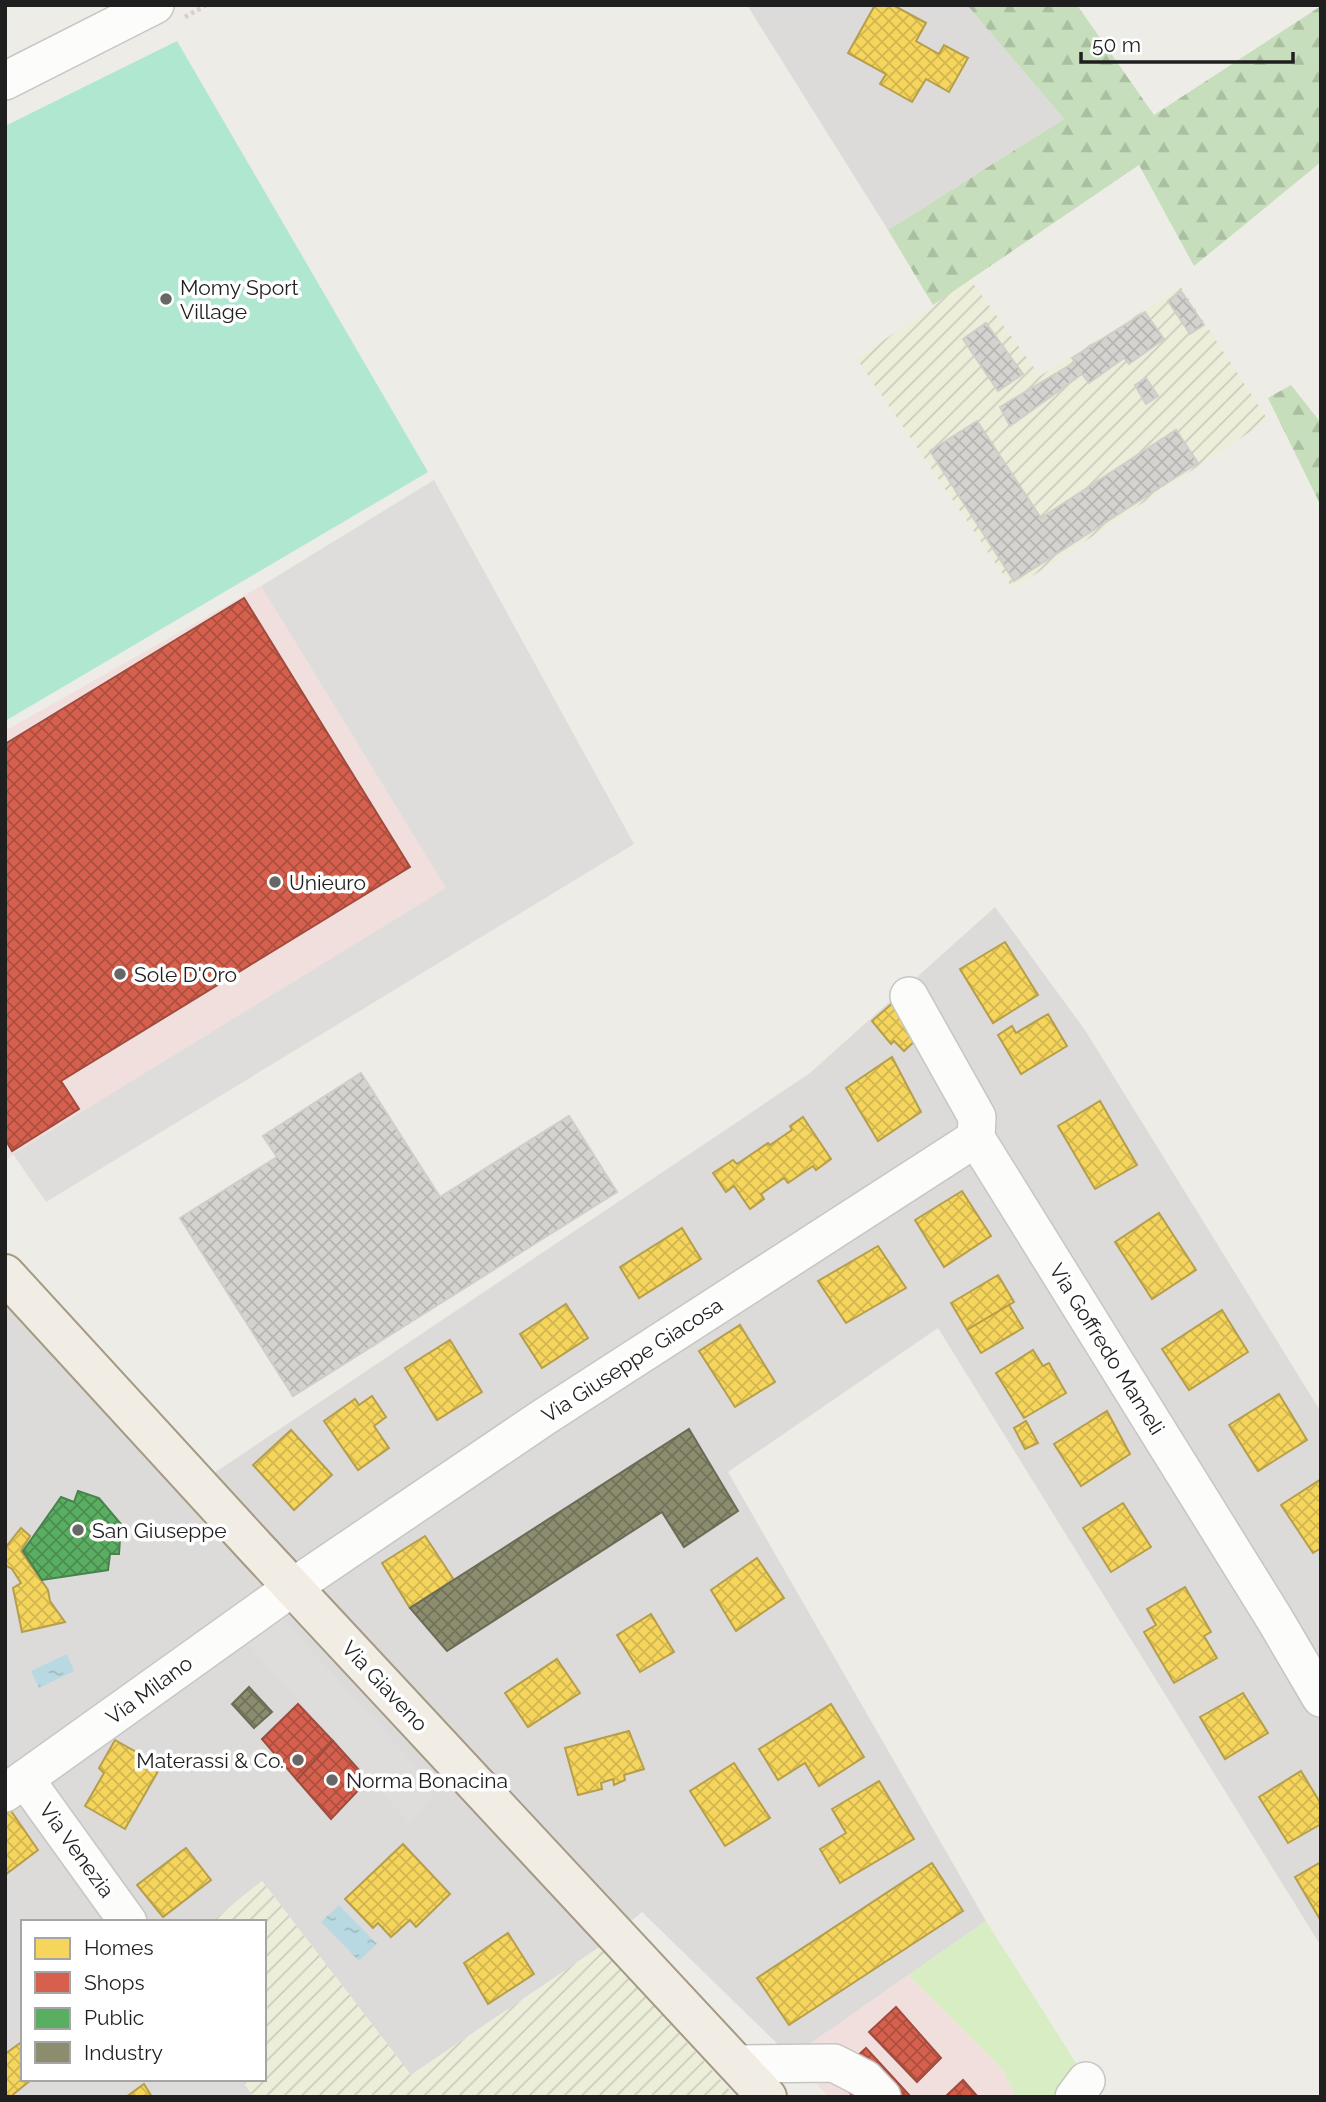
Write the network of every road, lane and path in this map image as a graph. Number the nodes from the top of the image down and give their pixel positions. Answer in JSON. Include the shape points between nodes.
{"nodes":[{"id":1,"x":155,"y":5,"type":"edge"},
{"id":2,"x":5,"y":81,"type":"edge"},
{"id":3,"x":909,"y":996,"type":"dead end"},
{"id":4,"x":975,"y":1138,"type":"junction"},
{"id":5,"x":5,"y":1274,"type":"edge"},
{"id":6,"x":293,"y":1587,"type":"junction"},
{"id":7,"x":1321,"y":1698,"type":"edge"},
{"id":8,"x":15,"y":1786,"type":"edge"},
{"id":9,"x":126,"y":1920,"type":"edge"},
{"id":10,"x":737,"y":2064,"type":"junction"},
{"id":11,"x":766,"y":2097,"type":"edge"},
{"id":12,"x":882,"y":2097,"type":"edge"}],
"edges":[{"from":1,"to":2,"type":"street"},
{"from":3,"to":4,"type":"street","name":"Via Goffredo Mameli","via":[[977,1116]]},
{"from":4,"to":6,"type":"street","name":"Via Giuseppe Giacosa","via":[[598,1382]]},
{"from":4,"to":7,"type":"street","name":"Via Goffredo Mameli"},
{"from":5,"to":6,"type":"main road","name":"Via Giaveno"},
{"from":6,"to":8,"type":"street","name":"Via Milano"},
{"from":6,"to":10,"type":"main road","name":"Via Giaveno"},
{"from":8,"to":9,"type":"street","name":"Via Venezia"},
{"from":10,"to":11,"type":"main road","name":"Via Giaveno"},
{"from":10,"to":12,"type":"street","via":[[834,2063],[865,2079]]}]}
